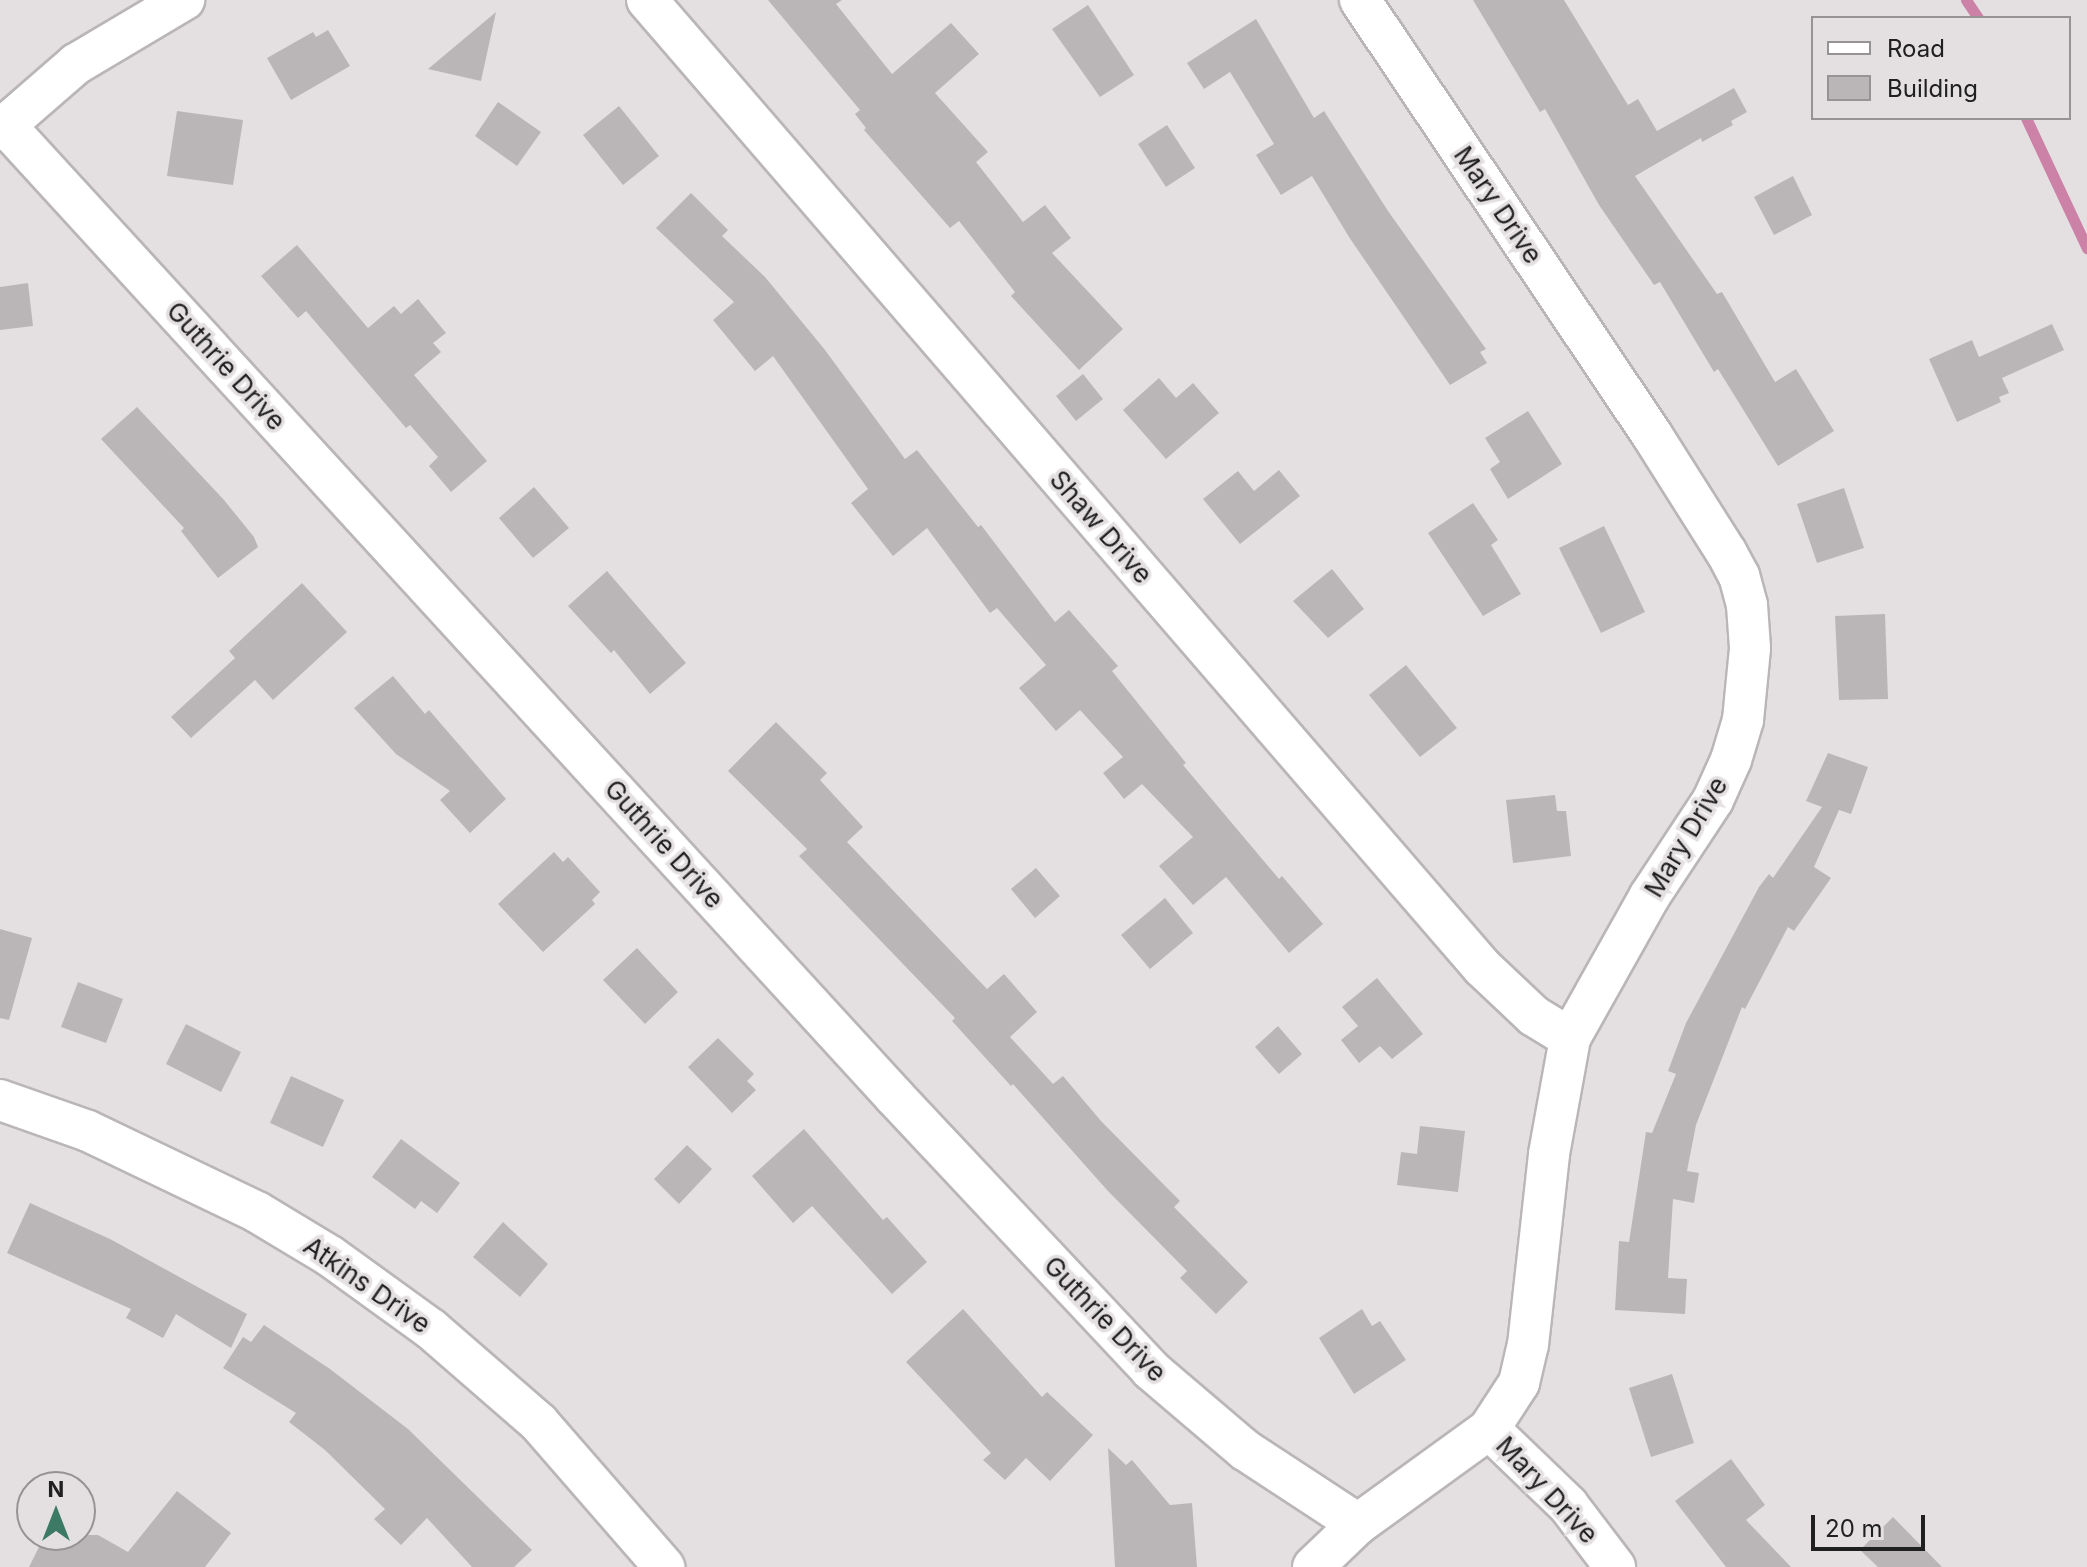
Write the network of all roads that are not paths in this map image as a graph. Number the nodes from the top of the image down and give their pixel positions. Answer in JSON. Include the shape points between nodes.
{"nodes":[{"id":1,"x":184,"y":0,"type":"edge"},
{"id":2,"x":647,"y":0,"type":"edge"},
{"id":3,"x":1360,"y":0,"type":"edge"},
{"id":4,"x":3,"y":127,"type":"edge"},
{"id":5,"x":1570,"y":1038,"type":"junction"},
{"id":6,"x":0,"y":1100,"type":"edge"},
{"id":7,"x":1489,"y":1429,"type":"junction"},
{"id":8,"x":1358,"y":1524,"type":"junction"},
{"id":9,"x":664,"y":1567,"type":"edge"},
{"id":10,"x":1313,"y":1567,"type":"edge"},
{"id":11,"x":1615,"y":1567,"type":"edge"}],
"edges":[{"from":1,"to":4,"type":"street","via":[[76,64]]},
{"from":2,"to":5,"type":"street","name":"Shaw Drive","via":[[1482,967],[1534,1016]]},
{"from":3,"to":5,"type":"street","name":"Mary Drive","via":[[1652,435],[1726,552],[1747,605],[1749,662],[1743,720],[1731,760],[1713,800],[1649,897]]},
{"from":4,"to":8,"type":"street","name":"Guthrie Drive","via":[[1151,1370],[1245,1450]]},
{"from":5,"to":7,"type":"street","name":"Mary Drive","via":[[1549,1154],[1528,1345],[1519,1383]]},
{"from":6,"to":9,"type":"street","name":"Atkins Drive","via":[[102,1138],[257,1212],[330,1256],[431,1329],[539,1423]]},
{"from":7,"to":8,"type":"street"},
{"from":7,"to":11,"type":"street","name":"Mary Drive","via":[[1568,1505]]},
{"from":8,"to":10,"type":"street"}]}
